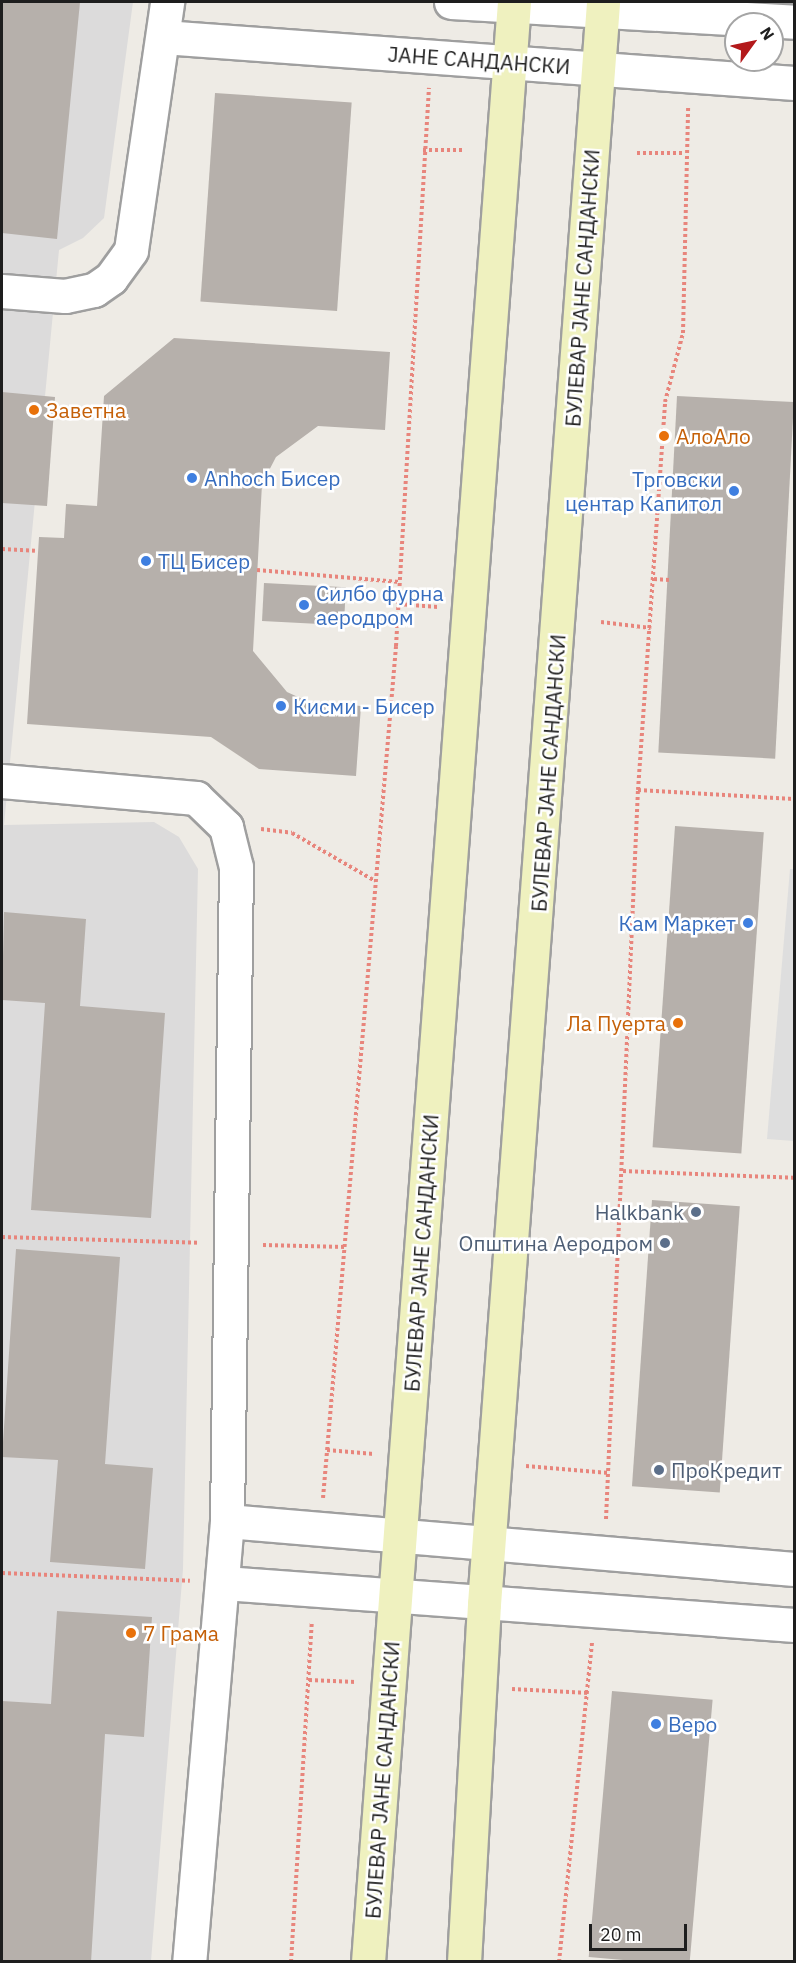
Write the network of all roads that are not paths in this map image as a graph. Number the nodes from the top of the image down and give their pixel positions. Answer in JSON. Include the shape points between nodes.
{"nodes":[{"id":1,"x":167,"y":2,"type":"edge"},
{"id":2,"x":451,"y":2,"type":"edge"},
{"id":3,"x":514,"y":4,"type":"edge"},
{"id":4,"x":602,"y":7,"type":"edge"},
{"id":5,"x":795,"y":22,"type":"edge"},
{"id":6,"x":163,"y":37,"type":"junction"},
{"id":7,"x":510,"y":62,"type":"junction"},
{"id":8,"x":598,"y":68,"type":"junction"},
{"id":9,"x":795,"y":83,"type":"edge"},
{"id":10,"x":2,"y":291,"type":"edge"},
{"id":11,"x":2,"y":781,"type":"edge"},
{"id":12,"x":228,"y":1521,"type":"junction"},
{"id":13,"x":400,"y":1535,"type":"junction"},
{"id":14,"x":489,"y":1544,"type":"junction"},
{"id":15,"x":795,"y":1569,"type":"edge"},
{"id":16,"x":224,"y":1583,"type":"junction"},
{"id":17,"x":395,"y":1598,"type":"junction"},
{"id":18,"x":484,"y":1604,"type":"junction"},
{"id":19,"x":795,"y":1625,"type":"edge"},
{"id":20,"x":189,"y":1962,"type":"edge"},
{"id":21,"x":368,"y":1962,"type":"edge"},
{"id":22,"x":464,"y":1962,"type":"edge"}],
"edges":[{"from":1,"to":6,"type":"street"},
{"from":2,"to":3,"type":"street"},
{"from":3,"to":4,"type":"street"},
{"from":3,"to":7,"type":"street","name":"БУЛЕВАР ЈАНЕ САНДАНСКИ"},
{"from":4,"to":5,"type":"street"},
{"from":4,"to":8,"type":"street","name":"БУЛЕВАР ЈАНЕ САНДАНСКИ"},
{"from":6,"to":7,"type":"street","name":"ЈАНЕ САНДАНСКИ"},
{"from":6,"to":10,"type":"street","via":[[139,223],[123,264],[103,285],[81,293]]},
{"from":7,"to":8,"type":"street","name":"ЈАНЕ САНДАНСКИ"},
{"from":7,"to":13,"type":"street","name":"БУЛЕВАР ЈАНЕ САНДАНСКИ"},
{"from":8,"to":9,"type":"street","name":"ЈАНЕ САНДАНСКИ"},
{"from":8,"to":14,"type":"street","name":"БУЛЕВАР ЈАНЕ САНДАНСКИ"},
{"from":11,"to":12,"type":"street","via":[[174,793],[208,805],[224,825],[237,899]]},
{"from":12,"to":13,"type":"street"},
{"from":12,"to":16,"type":"street"},
{"from":13,"to":14,"type":"street"},
{"from":13,"to":17,"type":"street","name":"БУЛЕВАР ЈАНЕ САНДАНСКИ"},
{"from":14,"to":15,"type":"street"},
{"from":14,"to":18,"type":"street","name":"БУЛЕВАР ЈАНЕ САНДАНСКИ"},
{"from":16,"to":17,"type":"street"},
{"from":16,"to":20,"type":"street"},
{"from":17,"to":18,"type":"street"},
{"from":17,"to":21,"type":"street","name":"БУЛЕВАР ЈАНЕ САНДАНСКИ"},
{"from":18,"to":19,"type":"street","via":[[595,1607]]},
{"from":18,"to":22,"type":"street","name":"БУЛЕВАР ЈАНЕ САНДАНСКИ"}]}
